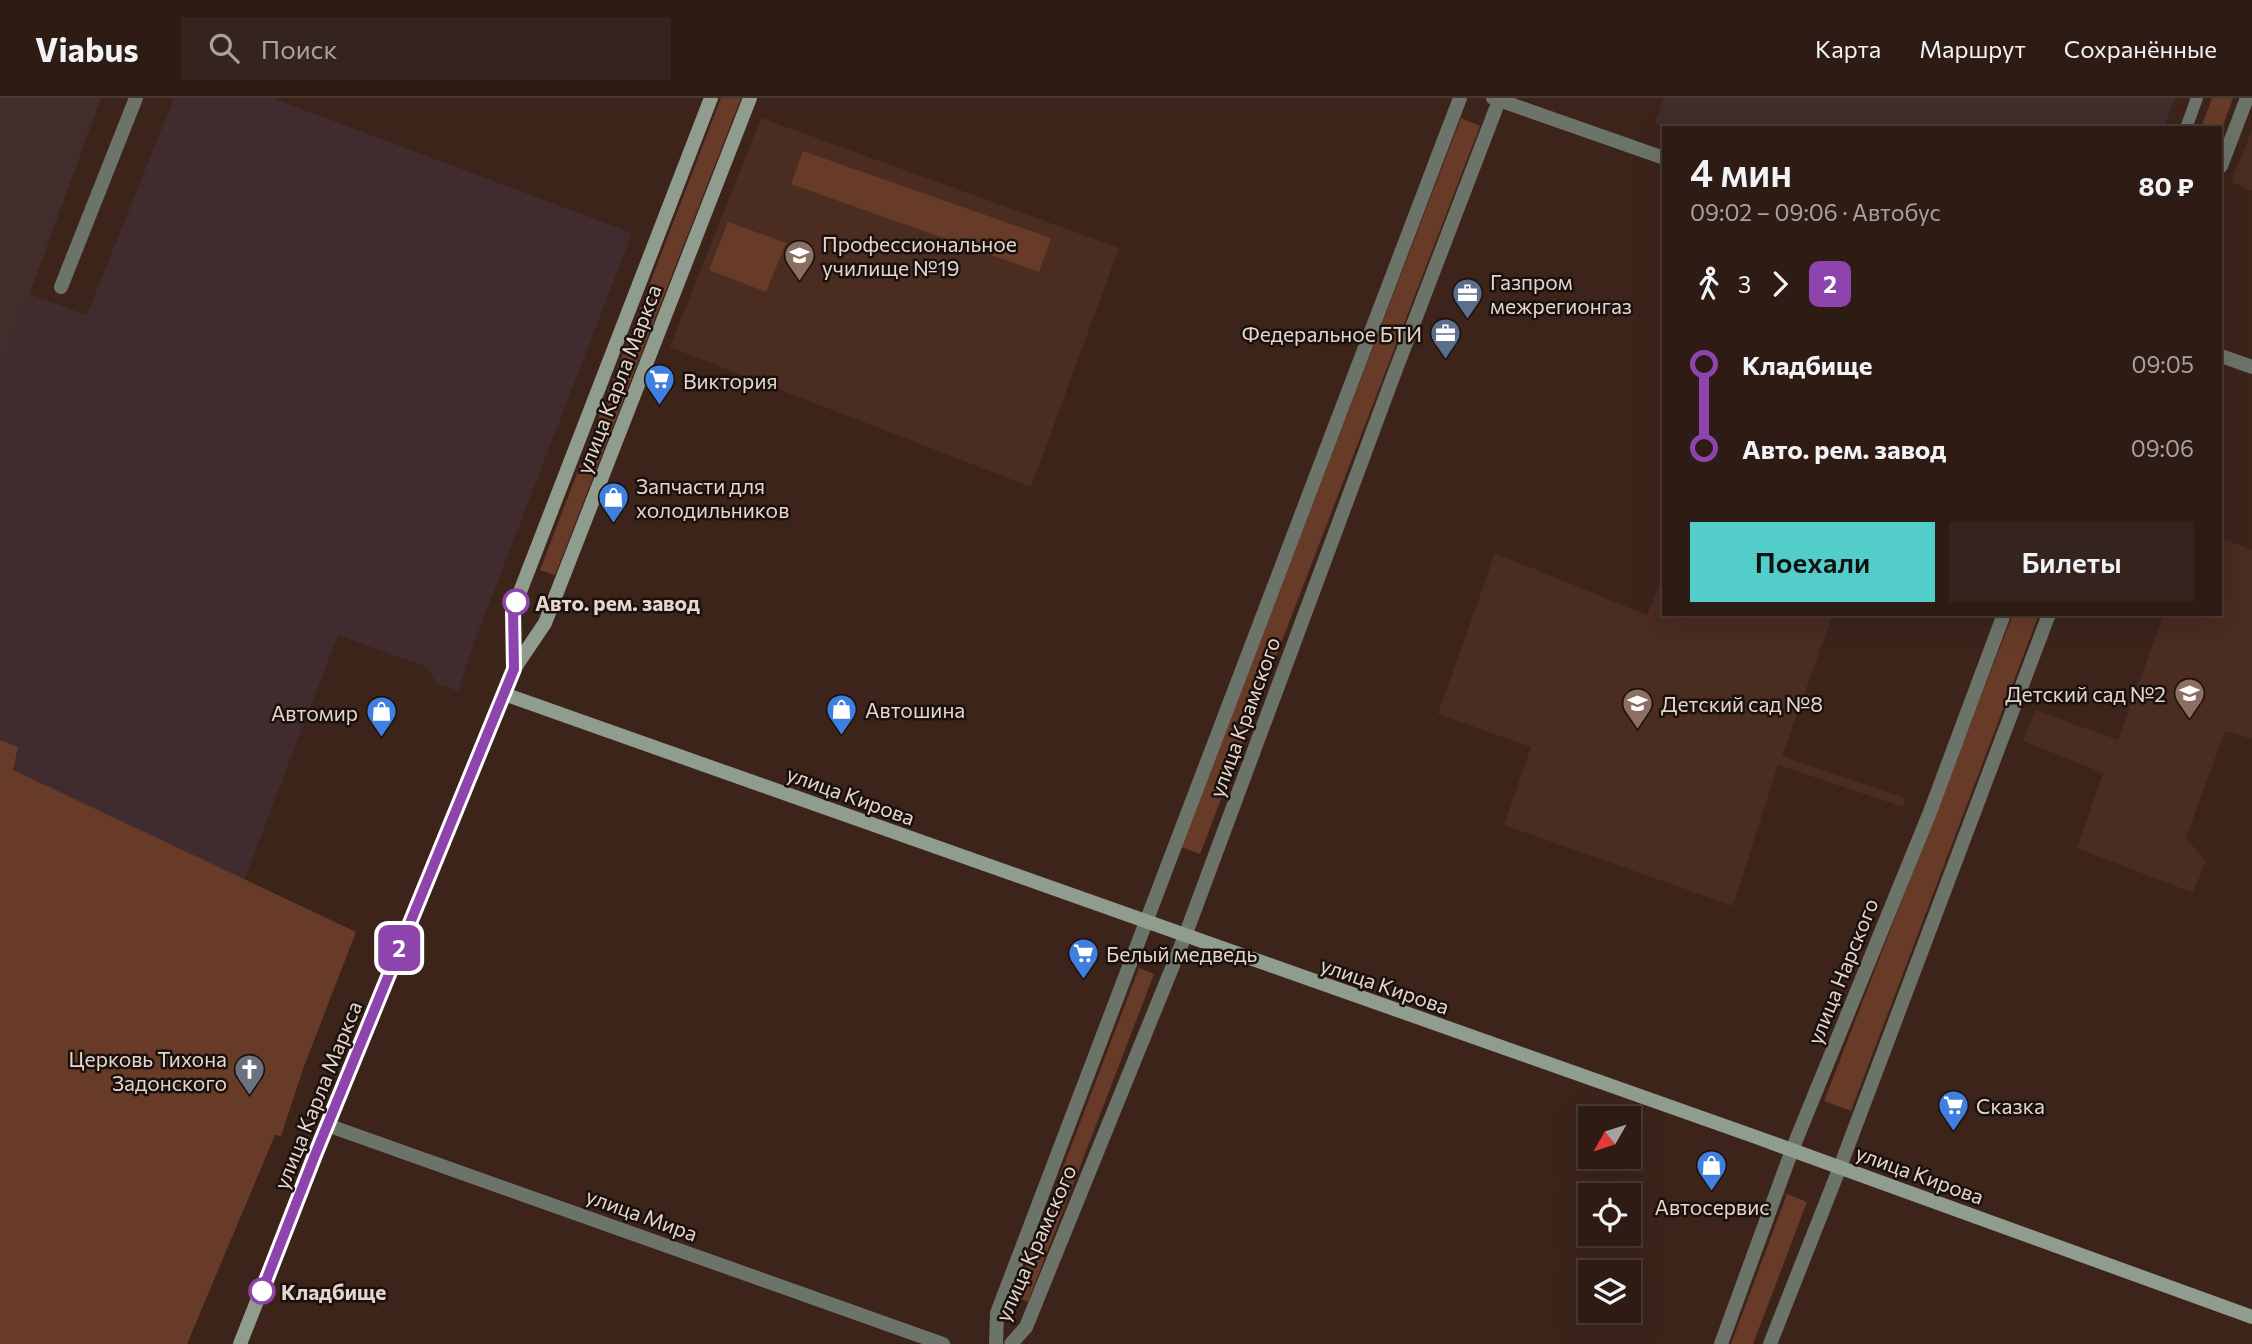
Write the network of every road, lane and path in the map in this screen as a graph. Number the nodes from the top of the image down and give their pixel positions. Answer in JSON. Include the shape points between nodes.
{"nodes":[{"id":1,"x":136,"y":98,"type":"edge"},
{"id":2,"x":711,"y":98,"type":"edge"},
{"id":3,"x":750,"y":98,"type":"edge"},
{"id":4,"x":1460,"y":98,"type":"edge"},
{"id":5,"x":2197,"y":98,"type":"edge"},
{"id":6,"x":2247,"y":98,"type":"edge"},
{"id":7,"x":1497,"y":99,"type":"edge"},
{"id":8,"x":2187,"y":126,"type":"edge"},
{"id":9,"x":1662,"y":157,"type":"edge"},
{"id":10,"x":2222,"y":163,"type":"edge"},
{"id":11,"x":61,"y":287,"type":"dead end"},
{"id":12,"x":2222,"y":356,"type":"edge"},
{"id":13,"x":2252,"y":367,"type":"edge"},
{"id":14,"x":2003,"y":616,"type":"edge"},
{"id":15,"x":2048,"y":616,"type":"edge"},
{"id":16,"x":514,"y":669,"type":"junction"},
{"id":17,"x":503,"y":694,"type":"junction"},
{"id":18,"x":1145,"y":922,"type":"junction"},
{"id":19,"x":1185,"y":936,"type":"junction"},
{"id":20,"x":327,"y":1125,"type":"junction"},
{"id":21,"x":1792,"y":1150,"type":"junction"},
{"id":22,"x":1840,"y":1167,"type":"junction"},
{"id":23,"x":2252,"y":1317,"type":"edge"},
{"id":24,"x":240,"y":1344,"type":"edge"},
{"id":25,"x":943,"y":1344,"type":"edge"},
{"id":26,"x":996,"y":1344,"type":"edge"},
{"id":27,"x":1011,"y":1344,"type":"edge"},
{"id":28,"x":1721,"y":1344,"type":"edge"},
{"id":29,"x":1770,"y":1344,"type":"edge"}],
"edges":[{"from":1,"to":11,"type":"street"},
{"from":2,"to":16,"type":"main road","name":"улица Карла Маркса","via":[[513,610]]},
{"from":3,"to":16,"type":"main road","name":"улица Карла Маркса","via":[[545,623]]},
{"from":4,"to":18,"type":"street","name":"улица Крамского"},
{"from":5,"to":8,"type":"street"},
{"from":6,"to":10,"type":"street"},
{"from":7,"to":9,"type":"street"},
{"from":7,"to":19,"type":"street","name":"улица Крамского"},
{"from":12,"to":13,"type":"street"},
{"from":14,"to":21,"type":"street","name":"улица Нарского","via":[[1930,812]]},
{"from":15,"to":22,"type":"street"},
{"from":16,"to":17,"type":"main road","name":"улица Карла Маркса"},
{"from":17,"to":18,"type":"main road","name":"улица Кирова"},
{"from":17,"to":20,"type":"main road","name":"улица Карла Маркса"},
{"from":18,"to":19,"type":"main road","name":"улица Кирова"},
{"from":18,"to":26,"type":"street","name":"улица Крамского","via":[[996,1313]]},
{"from":19,"to":21,"type":"main road","name":"улица Кирова"},
{"from":19,"to":27,"type":"street","name":"улица Крамского","via":[[1026,1327]]},
{"from":20,"to":24,"type":"main road","name":"улица Карла Маркса"},
{"from":20,"to":25,"type":"street","name":"улица Мира"},
{"from":21,"to":22,"type":"main road","name":"улица Кирова"},
{"from":21,"to":28,"type":"street","name":"улица Нарского"},
{"from":22,"to":23,"type":"main road","name":"улица Кирова"},
{"from":22,"to":29,"type":"street"}]}
